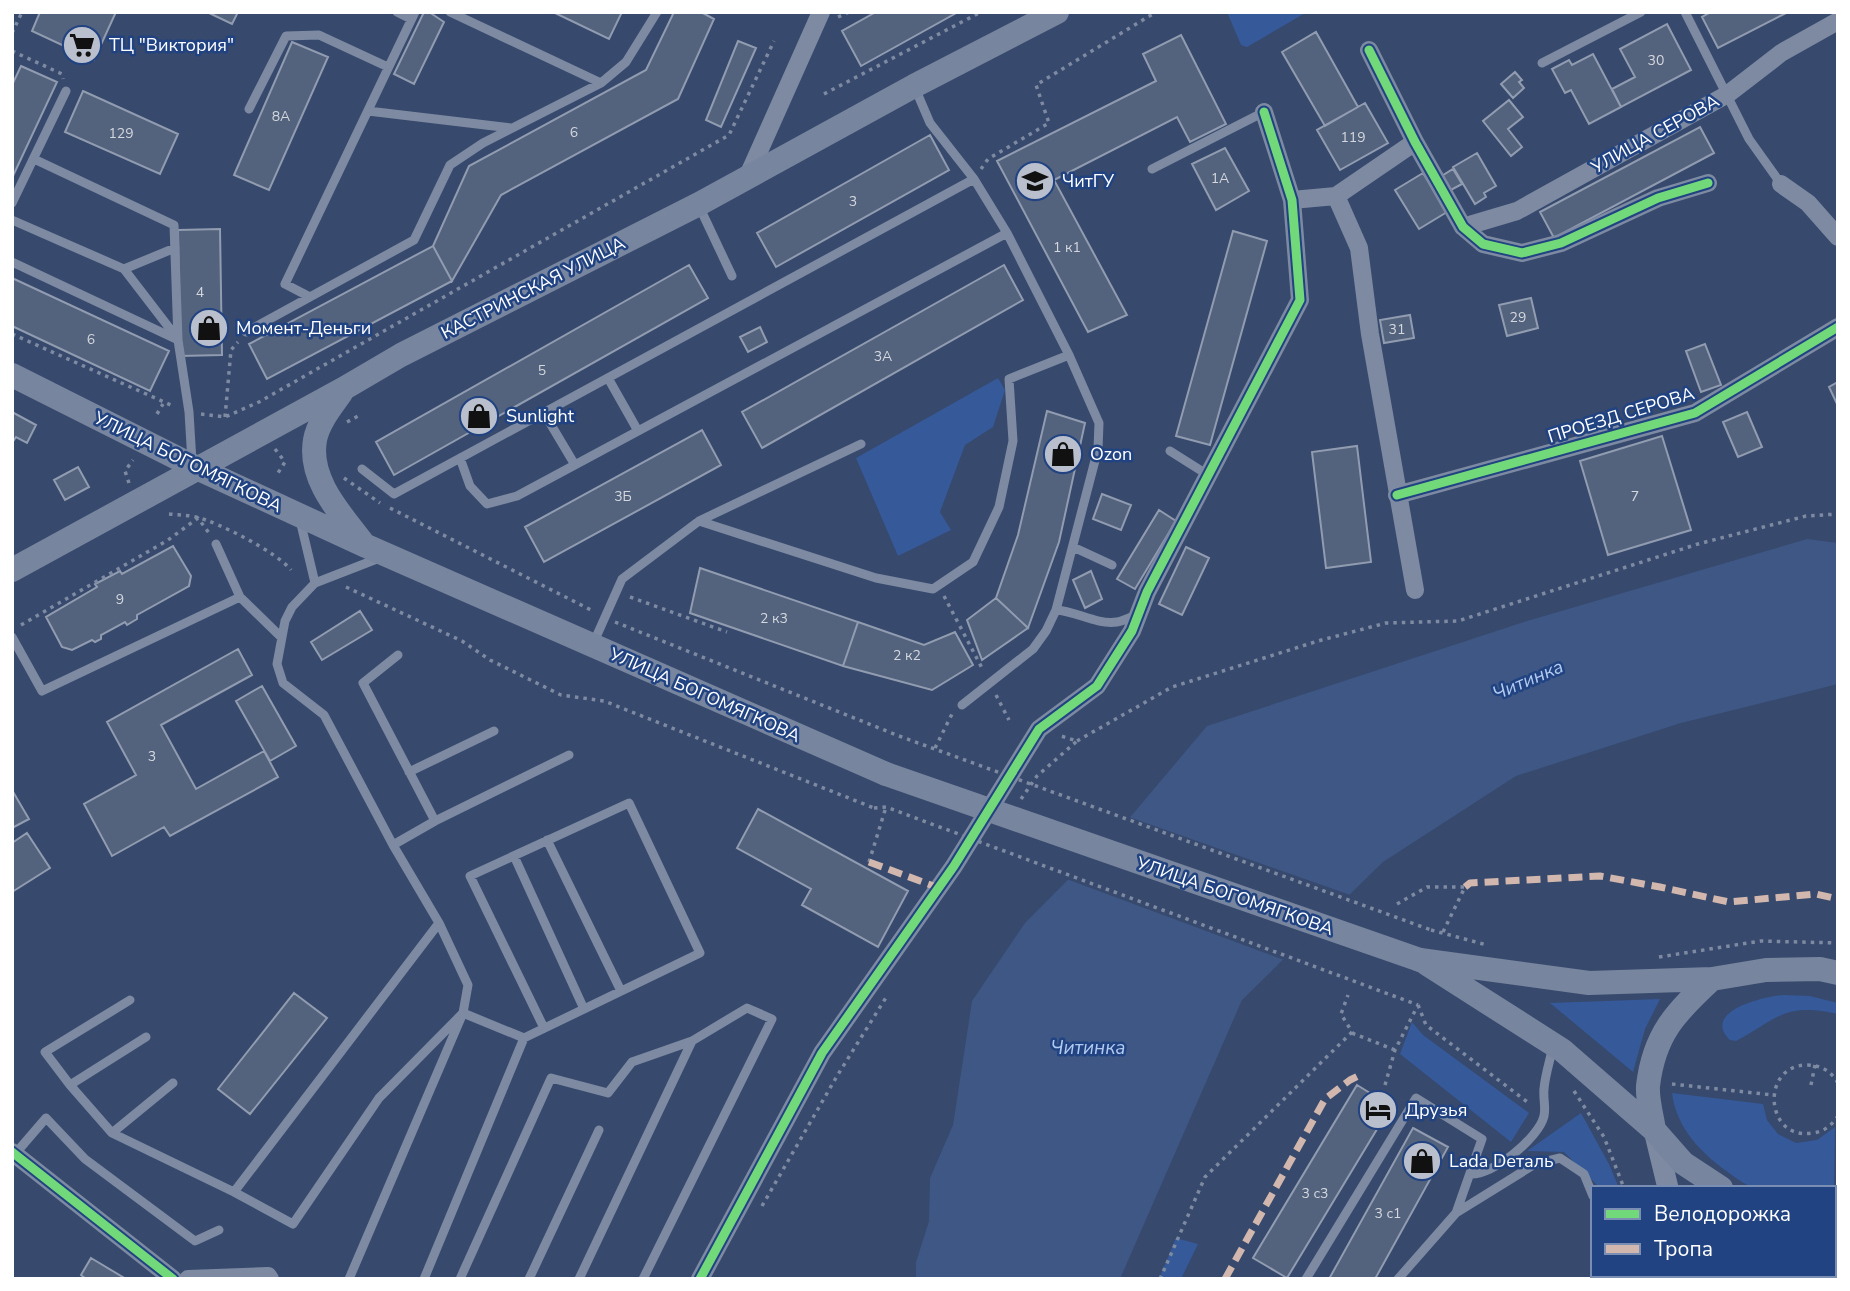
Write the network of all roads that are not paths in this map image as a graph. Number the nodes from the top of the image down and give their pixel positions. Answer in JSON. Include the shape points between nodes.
{"nodes":[{"id":1,"x":397,"y":12,"type":"edge"},
{"id":2,"x":450,"y":12,"type":"edge"},
{"id":3,"x":657,"y":12,"type":"edge"},
{"id":4,"x":821,"y":12,"type":"edge"},
{"id":5,"x":1056,"y":12,"type":"edge"},
{"id":6,"x":1641,"y":12,"type":"edge"},
{"id":7,"x":1685,"y":12,"type":"edge"},
{"id":8,"x":413,"y":16,"type":"edge"},
{"id":9,"x":1838,"y":21,"type":"edge"},
{"id":10,"x":1369,"y":50,"type":"dead end"},
{"id":11,"x":1542,"y":62,"type":"dead end"},
{"id":12,"x":388,"y":67,"type":"junction"},
{"id":13,"x":601,"y":83,"type":"junction"},
{"id":14,"x":914,"y":86,"type":"junction"},
{"id":15,"x":66,"y":91,"type":"road end"},
{"id":16,"x":1728,"y":94,"type":"junction"},
{"id":17,"x":249,"y":109,"type":"dead end"},
{"id":18,"x":368,"y":111,"type":"junction"},
{"id":19,"x":1264,"y":112,"type":"joint"},
{"id":20,"x":513,"y":128,"type":"junction"},
{"id":21,"x":1415,"y":142,"type":"junction"},
{"id":22,"x":34,"y":159,"type":"junction"},
{"id":23,"x":1152,"y":169,"type":"dead end"},
{"id":24,"x":747,"y":178,"type":"junction"},
{"id":25,"x":974,"y":179,"type":"junction"},
{"id":26,"x":1708,"y":183,"type":"dead end"},
{"id":27,"x":1782,"y":184,"type":"joint"},
{"id":28,"x":1336,"y":196,"type":"junction"},
{"id":29,"x":1292,"y":200,"type":"junction"},
{"id":30,"x":12,"y":203,"type":"edge"},
{"id":31,"x":699,"y":204,"type":"junction"},
{"id":32,"x":12,"y":220,"type":"edge"},
{"id":33,"x":1463,"y":227,"type":"junction"},
{"id":34,"x":1007,"y":233,"type":"junction"},
{"id":35,"x":1837,"y":233,"type":"edge"},
{"id":36,"x":175,"y":248,"type":"junction"},
{"id":37,"x":12,"y":262,"type":"edge"},
{"id":38,"x":124,"y":269,"type":"junction"},
{"id":39,"x":732,"y":276,"type":"dead end"},
{"id":40,"x":310,"y":297,"type":"junction"},
{"id":41,"x":1838,"y":327,"type":"edge"},
{"id":42,"x":246,"y":332,"type":"road end"},
{"id":43,"x":178,"y":340,"type":"junction"},
{"id":44,"x":1069,"y":355,"type":"junction"},
{"id":45,"x":12,"y":375,"type":"edge"},
{"id":46,"x":608,"y":378,"type":"junction"},
{"id":47,"x":343,"y":389,"type":"junction"},
{"id":48,"x":544,"y":413,"type":"junction"},
{"id":49,"x":638,"y":431,"type":"junction"},
{"id":50,"x":861,"y":444,"type":"dead end"},
{"id":51,"x":1170,"y":451,"type":"dead end"},
{"id":52,"x":460,"y":458,"type":"junction"},
{"id":53,"x":575,"y":465,"type":"junction"},
{"id":54,"x":195,"y":467,"type":"junction"},
{"id":55,"x":362,"y":469,"type":"dead end"},
{"id":56,"x":1208,"y":475,"type":"junction"},
{"id":57,"x":1398,"y":495,"type":"junction"},
{"id":58,"x":299,"y":515,"type":"junction"},
{"id":59,"x":699,"y":521,"type":"junction"},
{"id":60,"x":216,"y":544,"type":"road end"},
{"id":61,"x":364,"y":545,"type":"junction"},
{"id":62,"x":1073,"y":547,"type":"junction"},
{"id":63,"x":387,"y":555,"type":"junction"},
{"id":64,"x":1112,"y":565,"type":"dead end"},
{"id":65,"x":12,"y":570,"type":"edge"},
{"id":66,"x":315,"y":583,"type":"junction"},
{"id":67,"x":1415,"y":590,"type":"dead end"},
{"id":68,"x":240,"y":597,"type":"junction"},
{"id":69,"x":1056,"y":610,"type":"junction"},
{"id":70,"x":1139,"y":614,"type":"junction"},
{"id":71,"x":12,"y":637,"type":"edge"},
{"id":72,"x":281,"y":637,"type":"junction"},
{"id":73,"x":592,"y":646,"type":"junction"},
{"id":74,"x":398,"y":655,"type":"dead end"},
{"id":75,"x":960,"y":705,"type":"road end"},
{"id":76,"x":494,"y":731,"type":"dead end"},
{"id":77,"x":569,"y":755,"type":"dead end"},
{"id":78,"x":410,"y":772,"type":"junction"},
{"id":79,"x":435,"y":821,"type":"junction"},
{"id":80,"x":547,"y":840,"type":"junction"},
{"id":81,"x":393,"y":845,"type":"junction"},
{"id":82,"x":514,"y":856,"type":"junction"},
{"id":83,"x":439,"y":923,"type":"junction"},
{"id":84,"x":1420,"y":960,"type":"junction"},
{"id":85,"x":1838,"y":973,"type":"edge"},
{"id":86,"x":1712,"y":979,"type":"junction"},
{"id":87,"x":621,"y":991,"type":"junction"},
{"id":88,"x":131,"y":1000,"type":"dead end"},
{"id":89,"x":584,"y":1009,"type":"junction"},
{"id":90,"x":463,"y":1013,"type":"junction"},
{"id":91,"x":544,"y":1028,"type":"junction"},
{"id":92,"x":146,"y":1037,"type":"dead end"},
{"id":93,"x":524,"y":1038,"type":"junction"},
{"id":94,"x":692,"y":1041,"type":"junction"},
{"id":95,"x":1553,"y":1045,"type":"junction"},
{"id":96,"x":173,"y":1083,"type":"dead end"},
{"id":97,"x":70,"y":1085,"type":"junction"},
{"id":98,"x":598,"y":1130,"type":"dead end"},
{"id":99,"x":1654,"y":1130,"type":"junction"},
{"id":100,"x":111,"y":1133,"type":"junction"},
{"id":101,"x":13,"y":1153,"type":"edge"},
{"id":102,"x":1470,"y":1174,"type":"junction"},
{"id":103,"x":1668,"y":1186,"type":"edge"},
{"id":104,"x":1718,"y":1186,"type":"edge"},
{"id":105,"x":1591,"y":1191,"type":"edge"},
{"id":106,"x":234,"y":1192,"type":"junction"},
{"id":107,"x":1456,"y":1213,"type":"junction"},
{"id":108,"x":219,"y":1230,"type":"dead end"},
{"id":109,"x":222,"y":1278,"type":"edge"},
{"id":110,"x":173,"y":1279,"type":"edge"},
{"id":111,"x":188,"y":1279,"type":"edge"},
{"id":112,"x":270,"y":1279,"type":"edge"},
{"id":113,"x":349,"y":1279,"type":"edge"},
{"id":114,"x":424,"y":1279,"type":"edge"},
{"id":115,"x":460,"y":1279,"type":"edge"},
{"id":116,"x":529,"y":1279,"type":"edge"},
{"id":117,"x":579,"y":1279,"type":"edge"},
{"id":118,"x":643,"y":1279,"type":"edge"},
{"id":119,"x":700,"y":1279,"type":"edge"},
{"id":120,"x":1306,"y":1279,"type":"edge"},
{"id":121,"x":1398,"y":1279,"type":"edge"}],
"edges":[{"from":1,"to":8,"type":"lane"},
{"from":2,"to":13,"type":"lane"},
{"from":3,"to":13,"type":"lane","via":[[626,62]]},
{"from":4,"to":24,"type":"street"},
{"from":5,"to":14,"type":"main road","name":"КАСТРИНСКАЯ УЛИЦА"},
{"from":6,"to":11,"type":"lane"},
{"from":7,"to":16,"type":"lane"},
{"from":8,"to":12,"type":"lane"},
{"from":9,"to":16,"type":"street","name":"УЛИЦА СЕРОВА","via":[[1781,53]]},
{"from":10,"to":21,"type":"street"},
{"from":12,"to":17,"type":"lane","via":[[319,35],[286,36]]},
{"from":12,"to":18,"type":"lane"},
{"from":13,"to":20,"type":"lane"},
{"from":14,"to":24,"type":"main road","name":"КАСТРИНСКАЯ УЛИЦА"},
{"from":14,"to":25,"type":"lane","via":[[930,123]]},
{"from":15,"to":22,"type":"lane"},
{"from":16,"to":27,"type":"lane","via":[[1749,139]]},
{"from":16,"to":33,"type":"street","name":"УЛИЦА СЕРОВА","via":[[1517,211]]},
{"from":18,"to":20,"type":"lane"},
{"from":18,"to":40,"type":"lane","via":[[285,284]]},
{"from":19,"to":23,"type":"lane"},
{"from":19,"to":29,"type":"street"},
{"from":20,"to":40,"type":"lane","via":[[450,165],[414,240]]},
{"from":21,"to":28,"type":"street"},
{"from":21,"to":33,"type":"street"},
{"from":22,"to":30,"type":"lane"},
{"from":22,"to":36,"type":"lane","via":[[174,225]]},
{"from":24,"to":31,"type":"main road","name":"КАСТРИНСКАЯ УЛИЦА"},
{"from":25,"to":34,"type":"lane"},
{"from":25,"to":46,"type":"lane"},
{"from":26,"to":33,"type":"street","via":[[1658,198],[1561,243],[1522,253],[1483,244]]},
{"from":27,"to":35,"type":"street"},
{"from":28,"to":29,"type":"street"},
{"from":28,"to":57,"type":"street","via":[[1359,248]]},
{"from":29,"to":56,"type":"street","via":[[1300,300]]},
{"from":31,"to":39,"type":"lane"},
{"from":31,"to":47,"type":"main road","name":"КАСТРИНСКАЯ УЛИЦА"},
{"from":32,"to":38,"type":"lane"},
{"from":34,"to":44,"type":"lane"},
{"from":34,"to":49,"type":"lane"},
{"from":36,"to":38,"type":"lane"},
{"from":36,"to":43,"type":"lane"},
{"from":37,"to":43,"type":"lane"},
{"from":38,"to":43,"type":"lane"},
{"from":40,"to":42,"type":"lane"},
{"from":41,"to":57,"type":"street","name":"ПРОЕЗД СЕРОВА","via":[[1695,413]]},
{"from":43,"to":54,"type":"lane"},
{"from":44,"to":59,"type":"lane","via":[[1009,379],[1013,441],[999,507],[973,562],[933,589],[876,578]]},
{"from":44,"to":62,"type":"lane","via":[[1099,423],[1098,449]]},
{"from":45,"to":54,"type":"main road","name":"УЛИЦА БОГОМЯГКОВА"},
{"from":46,"to":48,"type":"lane"},
{"from":46,"to":49,"type":"lane"},
{"from":47,"to":54,"type":"main road","name":"КАСТРИНСКАЯ УЛИЦА"},
{"from":47,"to":61,"type":"main road","via":[[322,421],[314,456],[320,483]]},
{"from":48,"to":52,"type":"lane"},
{"from":48,"to":53,"type":"lane"},
{"from":49,"to":53,"type":"lane"},
{"from":50,"to":59,"type":"lane"},
{"from":51,"to":56,"type":"lane"},
{"from":52,"to":53,"type":"lane","via":[[470,486],[486,504],[517,496]]},
{"from":52,"to":55,"type":"lane","via":[[394,494]]},
{"from":54,"to":58,"type":"main road","name":"УЛИЦА БОГОМЯГКОВА"},
{"from":54,"to":65,"type":"main road","name":"КАСТРИНСКАЯ УЛИЦА"},
{"from":56,"to":70,"type":"street"},
{"from":57,"to":67,"type":"street"},
{"from":58,"to":61,"type":"main road","name":"УЛИЦА БОГОМЯГКОВА"},
{"from":58,"to":66,"type":"lane"},
{"from":59,"to":73,"type":"lane","via":[[622,579]]},
{"from":60,"to":68,"type":"lane"},
{"from":61,"to":63,"type":"main road","name":"УЛИЦА БОГОМЯГКОВА"},
{"from":62,"to":64,"type":"lane"},
{"from":62,"to":69,"type":"lane"},
{"from":63,"to":66,"type":"lane"},
{"from":63,"to":73,"type":"main road","name":"УЛИЦА БОГОМЯГКОВА"},
{"from":66,"to":72,"type":"lane","via":[[292,607]]},
{"from":68,"to":71,"type":"lane","via":[[42,691]]},
{"from":68,"to":72,"type":"lane"},
{"from":69,"to":70,"type":"lane","via":[[1104,622]]},
{"from":69,"to":75,"type":"lane","via":[[1033,649]]},
{"from":70,"to":119,"type":"street","via":[[1097,686],[1039,729],[954,866],[822,1053]]},
{"from":72,"to":81,"type":"lane","via":[[277,664],[283,682],[324,715]]},
{"from":73,"to":84,"type":"main road","name":"УЛИЦА БОГОМЯГКОВА","bridge":true,"via":[[886,774]]},
{"from":74,"to":78,"type":"lane","via":[[363,683]]},
{"from":76,"to":78,"type":"lane"},
{"from":77,"to":79,"type":"lane"},
{"from":78,"to":79,"type":"lane"},
{"from":79,"to":81,"type":"lane"},
{"from":80,"to":82,"type":"lane"},
{"from":80,"to":87,"type":"lane"},
{"from":80,"to":87,"type":"lane","via":[[629,803],[700,953]]},
{"from":81,"to":83,"type":"lane"},
{"from":82,"to":89,"type":"lane"},
{"from":82,"to":91,"type":"lane","via":[[470,876]]},
{"from":83,"to":90,"type":"lane","via":[[468,985]]},
{"from":83,"to":106,"type":"lane"},
{"from":84,"to":86,"type":"main road","via":[[1589,984]]},
{"from":84,"to":95,"type":"main road"},
{"from":85,"to":86,"type":"main road","via":[[1766,970]]},
{"from":86,"to":99,"type":"main road","via":[[1677,1011],[1658,1043],[1648,1088]]},
{"from":87,"to":89,"type":"lane"},
{"from":88,"to":97,"type":"lane","via":[[45,1052]]},
{"from":89,"to":91,"type":"lane"},
{"from":90,"to":93,"type":"lane"},
{"from":90,"to":106,"type":"lane","via":[[379,1098],[293,1224]]},
{"from":90,"to":113,"type":"lane"},
{"from":91,"to":93,"type":"lane"},
{"from":92,"to":97,"type":"lane"},
{"from":93,"to":114,"type":"lane"},
{"from":94,"to":115,"type":"lane","via":[[632,1062],[608,1093],[551,1078]]},
{"from":94,"to":117,"type":"lane"},
{"from":94,"to":118,"type":"lane","via":[[747,1008],[772,1019]]},
{"from":95,"to":99,"type":"main road"},
{"from":95,"to":102,"type":"lane","via":[[1544,1119],[1517,1151],[1478,1175]]},
{"from":96,"to":100,"type":"lane"},
{"from":97,"to":100,"type":"lane"},
{"from":98,"to":116,"type":"lane"},
{"from":99,"to":103,"type":"street"},
{"from":99,"to":104,"type":"main road","via":[[1683,1163]]},
{"from":100,"to":106,"type":"lane"},
{"from":101,"to":108,"type":"lane","via":[[46,1118],[85,1159],[195,1241]]},
{"from":101,"to":110,"type":"street"},
{"from":102,"to":107,"type":"lane"},
{"from":102,"to":120,"type":"lane","via":[[1482,1139],[1416,1098]]},
{"from":105,"to":107,"type":"lane","via":[[1584,1174],[1560,1158],[1535,1164]]},
{"from":107,"to":121,"type":"lane"},
{"from":109,"to":111,"type":"street"},
{"from":109,"to":112,"type":"street"}]}
